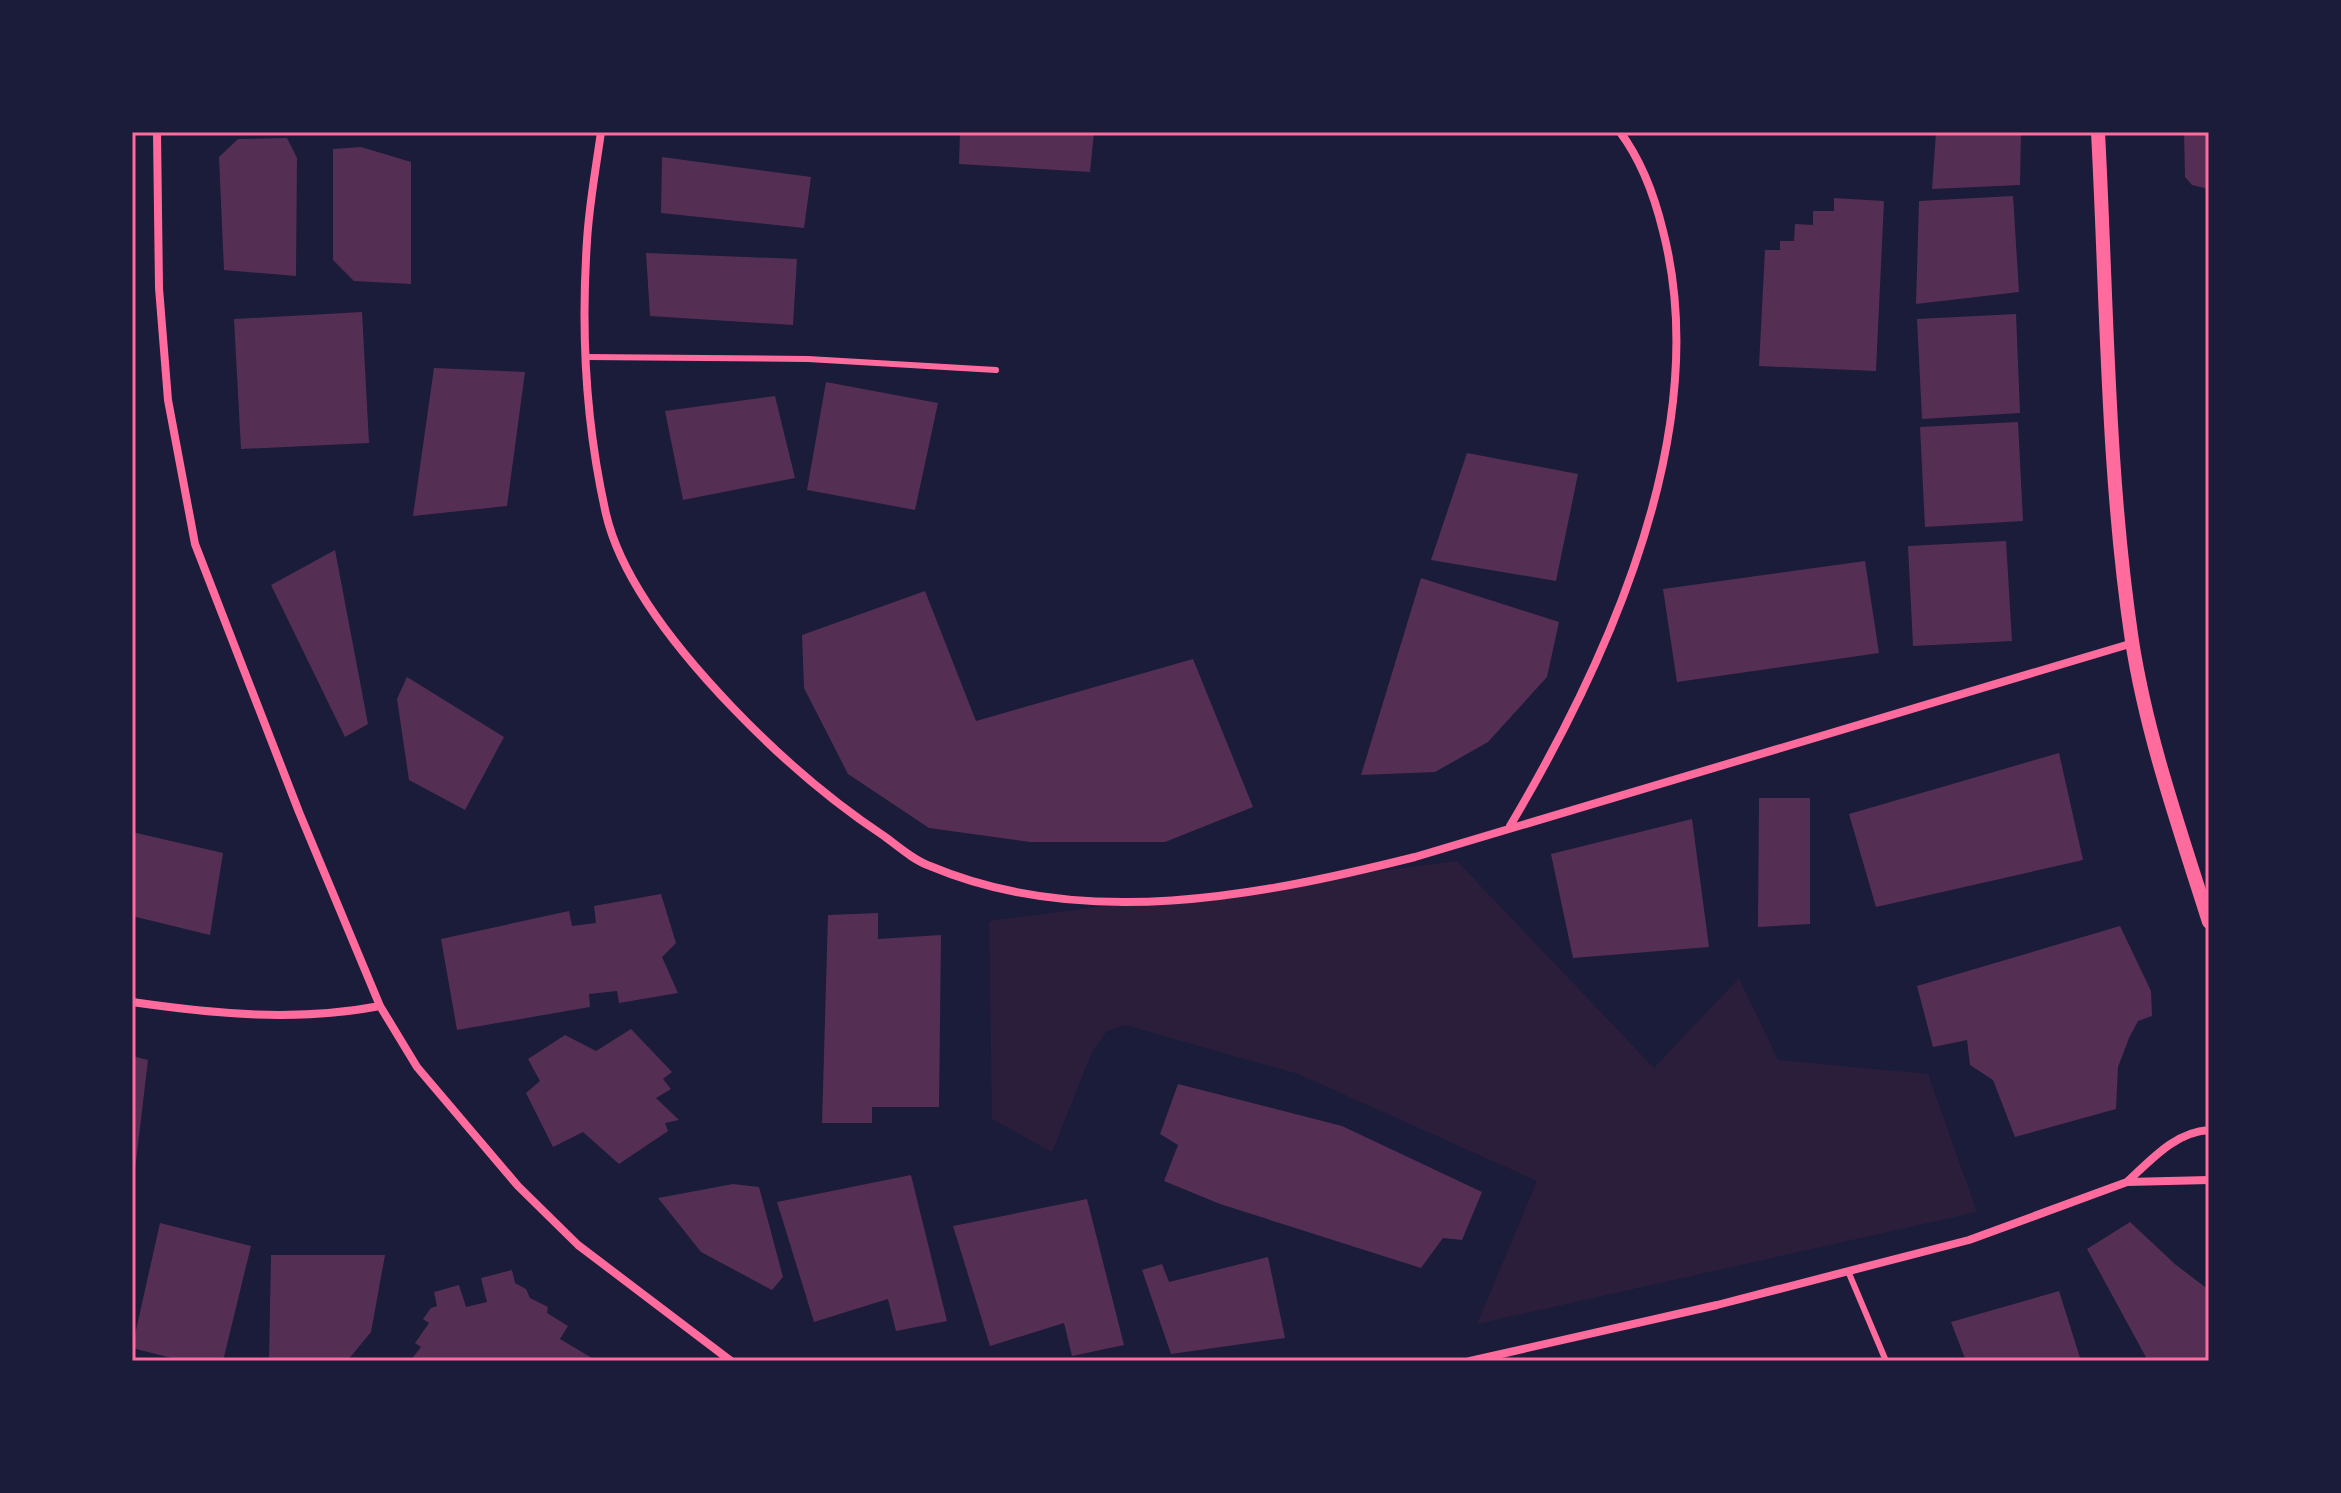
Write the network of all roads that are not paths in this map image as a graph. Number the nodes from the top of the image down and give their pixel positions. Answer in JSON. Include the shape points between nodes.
{"nodes":[{"id":1,"x":157,"y":132,"type":"edge"},
{"id":2,"x":601,"y":132,"type":"edge"},
{"id":3,"x":1620,"y":132,"type":"edge"},
{"id":4,"x":2098,"y":132,"type":"edge"},
{"id":5,"x":586,"y":357,"type":"junction"},
{"id":6,"x":996,"y":370,"type":"dead end"},
{"id":7,"x":2133,"y":643,"type":"junction"},
{"id":8,"x":1509,"y":827,"type":"junction"},
{"id":9,"x":2209,"y":922,"type":"edge"},
{"id":10,"x":132,"y":1002,"type":"edge"},
{"id":11,"x":380,"y":1006,"type":"junction"},
{"id":12,"x":2209,"y":1130,"type":"edge"},
{"id":13,"x":2209,"y":1180,"type":"edge"},
{"id":14,"x":2127,"y":1182,"type":"junction"},
{"id":15,"x":1848,"y":1271,"type":"junction"},
{"id":16,"x":731,"y":1361,"type":"edge"},
{"id":17,"x":1470,"y":1361,"type":"edge"},
{"id":18,"x":1886,"y":1361,"type":"edge"}],
"edges":[{"from":1,"to":11,"type":"street","via":[[159,288],[168,400],[195,544]]},
{"from":2,"to":5,"type":"street","via":[[587,240]]},
{"from":3,"to":8,"type":"street","via":[[1656,202],[1671,261],[1676,395],[1636,557],[1556,748]]},
{"from":4,"to":7,"type":"street","via":[[2119,532]]},
{"from":5,"to":6,"type":"lane","via":[[808,359]]},
{"from":5,"to":8,"type":"street","via":[[607,517],[632,578],[699,672],[776,752],[845,810],[927,866],[1003,890],[1075,901],[1197,899],[1313,883]]},
{"from":7,"to":8,"type":"street"},
{"from":7,"to":9,"type":"street","via":[[2158,759]]},
{"from":10,"to":11,"type":"street","via":[[274,1016]]},
{"from":11,"to":16,"type":"street","via":[[417,1067],[518,1186],[578,1245]]},
{"from":12,"to":14,"type":"street","via":[[2162,1150]]},
{"from":13,"to":14,"type":"street"},
{"from":14,"to":15,"type":"street","via":[[1969,1240]]},
{"from":15,"to":17,"type":"street"},
{"from":15,"to":18,"type":"lane"}]}
